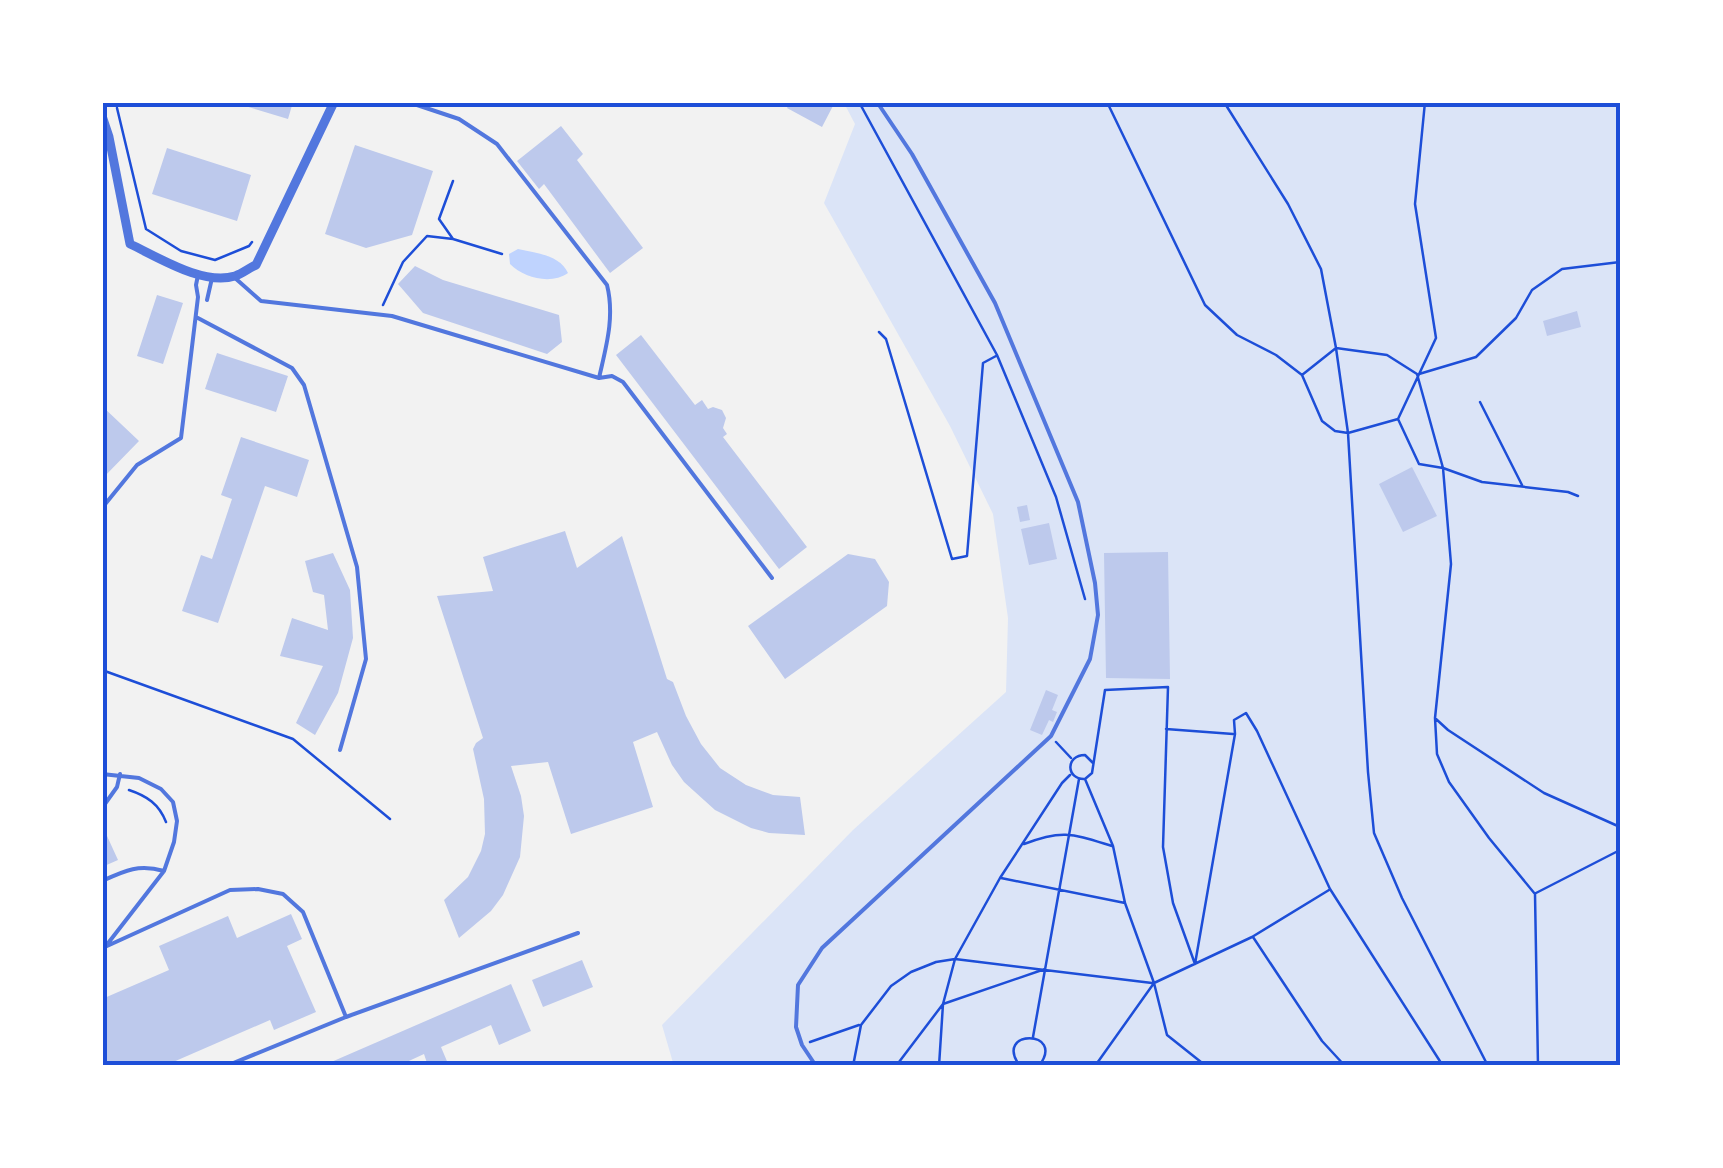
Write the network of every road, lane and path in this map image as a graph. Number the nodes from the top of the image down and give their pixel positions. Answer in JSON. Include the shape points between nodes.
{"nodes":[{"id":1,"x":113,"y":102,"type":"edge"},
{"id":2,"x":334,"y":102,"type":"edge"},
{"id":3,"x":408,"y":102,"type":"edge"},
{"id":4,"x":859,"y":102,"type":"edge"},
{"id":5,"x":877,"y":102,"type":"edge"},
{"id":6,"x":1107,"y":102,"type":"edge"},
{"id":7,"x":1224,"y":102,"type":"edge"},
{"id":8,"x":1425,"y":102,"type":"edge"},
{"id":9,"x":102,"y":106,"type":"edge"},
{"id":10,"x":102,"y":116,"type":"edge"},
{"id":11,"x":453,"y":182,"type":"dead end"},
{"id":12,"x":256,"y":238,"type":"dead end"},
{"id":13,"x":452,"y":239,"type":"junction"},
{"id":14,"x":502,"y":254,"type":"dead end"},
{"id":15,"x":1620,"y":262,"type":"edge"},
{"id":16,"x":198,"y":275,"type":"junction"},
{"id":17,"x":234,"y":276,"type":"junction"},
{"id":18,"x":212,"y":278,"type":"junction"},
{"id":19,"x":207,"y":300,"type":"dead end"},
{"id":20,"x":379,"y":314,"type":"junction"},
{"id":21,"x":196,"y":317,"type":"junction"},
{"id":22,"x":879,"y":332,"type":"dead end"},
{"id":23,"x":1336,"y":348,"type":"junction"},
{"id":24,"x":997,"y":355,"type":"junction"},
{"id":25,"x":1417,"y":374,"type":"junction"},
{"id":26,"x":1302,"y":375,"type":"junction"},
{"id":27,"x":599,"y":378,"type":"junction"},
{"id":28,"x":1480,"y":402,"type":"dead end"},
{"id":29,"x":1398,"y":419,"type":"junction"},
{"id":30,"x":1348,"y":433,"type":"junction"},
{"id":31,"x":1442,"y":468,"type":"junction"},
{"id":32,"x":1522,"y":487,"type":"junction"},
{"id":33,"x":1578,"y":496,"type":"dead end"},
{"id":34,"x":102,"y":508,"type":"edge"},
{"id":35,"x":772,"y":578,"type":"dead end"},
{"id":36,"x":1085,"y":599,"type":"dead end"},
{"id":37,"x":102,"y":670,"type":"edge"},
{"id":38,"x":1435,"y":718,"type":"junction"},
{"id":39,"x":1166,"y":729,"type":"junction"},
{"id":40,"x":1234,"y":734,"type":"junction"},
{"id":41,"x":1051,"y":736,"type":"junction"},
{"id":42,"x":340,"y":750,"type":"dead end"},
{"id":43,"x":1072,"y":759,"type":"junction"},
{"id":44,"x":1094,"y":764,"type":"junction"},
{"id":45,"x":102,"y":774,"type":"edge"},
{"id":46,"x":120,"y":774,"type":"junction"},
{"id":47,"x":1072,"y":774,"type":"junction"},
{"id":48,"x":1078,"y":779,"type":"junction"},
{"id":49,"x":1086,"y":779,"type":"junction"},
{"id":50,"x":117,"y":788,"type":"junction"},
{"id":51,"x":102,"y":808,"type":"edge"},
{"id":52,"x":390,"y":819,"type":"dead end"},
{"id":53,"x":166,"y":825,"type":"dead end"},
{"id":54,"x":1620,"y":827,"type":"edge"},
{"id":55,"x":1070,"y":833,"type":"junction"},
{"id":56,"x":1023,"y":845,"type":"junction"},
{"id":57,"x":1113,"y":846,"type":"junction"},
{"id":58,"x":1620,"y":850,"type":"edge"},
{"id":59,"x":164,"y":871,"type":"junction"},
{"id":60,"x":1000,"y":878,"type":"junction"},
{"id":61,"x":102,"y":880,"type":"edge"},
{"id":62,"x":1330,"y":889,"type":"junction"},
{"id":63,"x":1060,"y":890,"type":"junction"},
{"id":64,"x":1535,"y":894,"type":"junction"},
{"id":65,"x":1125,"y":903,"type":"junction"},
{"id":66,"x":578,"y":933,"type":"dead end"},
{"id":67,"x":1252,"y":937,"type":"junction"},
{"id":68,"x":105,"y":948,"type":"edge"},
{"id":69,"x":955,"y":959,"type":"junction"},
{"id":70,"x":1196,"y":964,"type":"junction"},
{"id":71,"x":1047,"y":969,"type":"junction"},
{"id":72,"x":1154,"y":983,"type":"junction"},
{"id":73,"x":943,"y":1004,"type":"junction"},
{"id":74,"x":346,"y":1017,"type":"junction"},
{"id":75,"x":860,"y":1025,"type":"junction"},
{"id":76,"x":1033,"y":1038,"type":"junction"},
{"id":77,"x":802,"y":1046,"type":"junction"},
{"id":78,"x":1103,"y":1054,"type":"junction"},
{"id":79,"x":226,"y":1066,"type":"edge"},
{"id":80,"x":816,"y":1066,"type":"edge"},
{"id":81,"x":853,"y":1066,"type":"edge"},
{"id":82,"x":896,"y":1066,"type":"edge"},
{"id":83,"x":940,"y":1066,"type":"edge"},
{"id":84,"x":1020,"y":1066,"type":"edge"},
{"id":85,"x":1039,"y":1066,"type":"edge"},
{"id":86,"x":1095,"y":1066,"type":"edge"},
{"id":87,"x":1103,"y":1066,"type":"edge"},
{"id":88,"x":1206,"y":1066,"type":"edge"},
{"id":89,"x":1345,"y":1066,"type":"edge"},
{"id":90,"x":1443,"y":1066,"type":"edge"},
{"id":91,"x":1488,"y":1066,"type":"edge"},
{"id":92,"x":1538,"y":1066,"type":"edge"}],
"edges":[{"from":1,"to":9,"type":"lane"},
{"from":1,"to":12,"type":"path","via":[[146,229],[181,251],[215,260]]},
{"from":2,"to":17,"type":"street","via":[[256,265]]},
{"from":3,"to":27,"type":"lane","via":[[459,118],[497,144],[607,285],[610,331]]},
{"from":4,"to":24,"type":"path"},
{"from":5,"to":41,"type":"lane","via":[[995,304],[1078,502],[1098,615],[1090,659]]},
{"from":6,"to":26,"type":"path","via":[[1205,304],[1237,335]]},
{"from":7,"to":23,"type":"path","via":[[1321,269]]},
{"from":8,"to":25,"type":"path","via":[[1415,204],[1436,338]]},
{"from":10,"to":16,"type":"street","via":[[130,244]]},
{"from":11,"to":13,"type":"path","via":[[439,219]]},
{"from":13,"to":14,"type":"path"},
{"from":13,"to":20,"type":"path","via":[[427,236],[403,262]]},
{"from":15,"to":25,"type":"path","via":[[1562,269],[1532,290],[1516,318],[1476,357]]},
{"from":16,"to":18,"type":"street"},
{"from":16,"to":21,"type":"lane"},
{"from":17,"to":18,"type":"street"},
{"from":17,"to":20,"type":"lane","via":[[261,302]]},
{"from":18,"to":19,"type":"lane"},
{"from":20,"to":27,"type":"lane"},
{"from":21,"to":34,"type":"lane","via":[[180,438],[137,465]]},
{"from":21,"to":42,"type":"lane","via":[[292,368],[304,386],[357,567],[366,659]]},
{"from":22,"to":24,"type":"path","via":[[952,559],[967,556],[983,363]]},
{"from":23,"to":25,"type":"path","via":[[1387,355]]},
{"from":23,"to":26,"type":"path"},
{"from":23,"to":30,"type":"path"},
{"from":24,"to":36,"type":"path","via":[[1056,497]]},
{"from":25,"to":29,"type":"path"},
{"from":25,"to":31,"type":"path"},
{"from":26,"to":30,"type":"path","via":[[1322,421]]},
{"from":27,"to":35,"type":"lane","via":[[623,382]]},
{"from":28,"to":32,"type":"path"},
{"from":29,"to":30,"type":"path"},
{"from":29,"to":31,"type":"path","via":[[1419,464]]},
{"from":30,"to":91,"type":"path","via":[[1374,834]]},
{"from":31,"to":32,"type":"path"},
{"from":31,"to":38,"type":"path","via":[[1450,564]]},
{"from":32,"to":33,"type":"path"},
{"from":37,"to":52,"type":"path","via":[[293,739]]},
{"from":38,"to":54,"type":"path","via":[[1544,793]]},
{"from":38,"to":64,"type":"path","via":[[1437,754],[1449,782]]},
{"from":39,"to":40,"type":"path"},
{"from":39,"to":44,"type":"path","via":[[1168,687],[1105,690]]},
{"from":39,"to":70,"type":"path","via":[[1163,846],[1173,903]]},
{"from":40,"to":62,"type":"path","via":[[1234,720],[1246,713]]},
{"from":40,"to":70,"type":"path"},
{"from":41,"to":43,"type":"path"},
{"from":41,"to":77,"type":"lane","via":[[822,948],[798,986]]},
{"from":43,"to":44,"type":"path","via":[[1085,755]]},
{"from":43,"to":47,"type":"path"},
{"from":44,"to":49,"type":"path"},
{"from":45,"to":46,"type":"lane"},
{"from":46,"to":50,"type":"lane"},
{"from":46,"to":59,"type":"lane","via":[[140,778],[174,802],[174,842]]},
{"from":47,"to":48,"type":"path"},
{"from":47,"to":56,"type":"path"},
{"from":48,"to":49,"type":"path"},
{"from":48,"to":55,"type":"path"},
{"from":49,"to":57,"type":"path"},
{"from":50,"to":51,"type":"lane"},
{"from":50,"to":53,"type":"path","via":[[151,799]]},
{"from":55,"to":56,"type":"path"},
{"from":55,"to":57,"type":"path"},
{"from":55,"to":63,"type":"path"},
{"from":56,"to":60,"type":"path"},
{"from":57,"to":65,"type":"path"},
{"from":58,"to":64,"type":"path"},
{"from":59,"to":61,"type":"lane","via":[[147,866]]},
{"from":59,"to":68,"type":"lane"},
{"from":60,"to":63,"type":"path"},
{"from":60,"to":69,"type":"path"},
{"from":62,"to":67,"type":"path"},
{"from":62,"to":90,"type":"path"},
{"from":63,"to":65,"type":"path"},
{"from":63,"to":71,"type":"path"},
{"from":64,"to":92,"type":"path"},
{"from":65,"to":72,"type":"path"},
{"from":66,"to":74,"type":"lane"},
{"from":67,"to":70,"type":"path"},
{"from":67,"to":89,"type":"path"},
{"from":68,"to":74,"type":"lane","via":[[230,890],[283,894],[303,912]]},
{"from":69,"to":71,"type":"path"},
{"from":69,"to":73,"type":"path"},
{"from":69,"to":75,"type":"path","via":[[891,986]]},
{"from":70,"to":72,"type":"path"},
{"from":71,"to":72,"type":"path"},
{"from":71,"to":73,"type":"path"},
{"from":71,"to":76,"type":"path"},
{"from":72,"to":78,"type":"path"},
{"from":72,"to":88,"type":"path","via":[[1166,1035]]},
{"from":73,"to":82,"type":"path"},
{"from":73,"to":83,"type":"path"},
{"from":74,"to":79,"type":"lane"},
{"from":75,"to":77,"type":"path"},
{"from":75,"to":81,"type":"path"},
{"from":76,"to":84,"type":"path","via":[[1016,1045]]},
{"from":76,"to":85,"type":"path","via":[[1045,1048]]},
{"from":77,"to":80,"type":"lane"},
{"from":78,"to":86,"type":"path"},
{"from":78,"to":87,"type":"path"}]}
